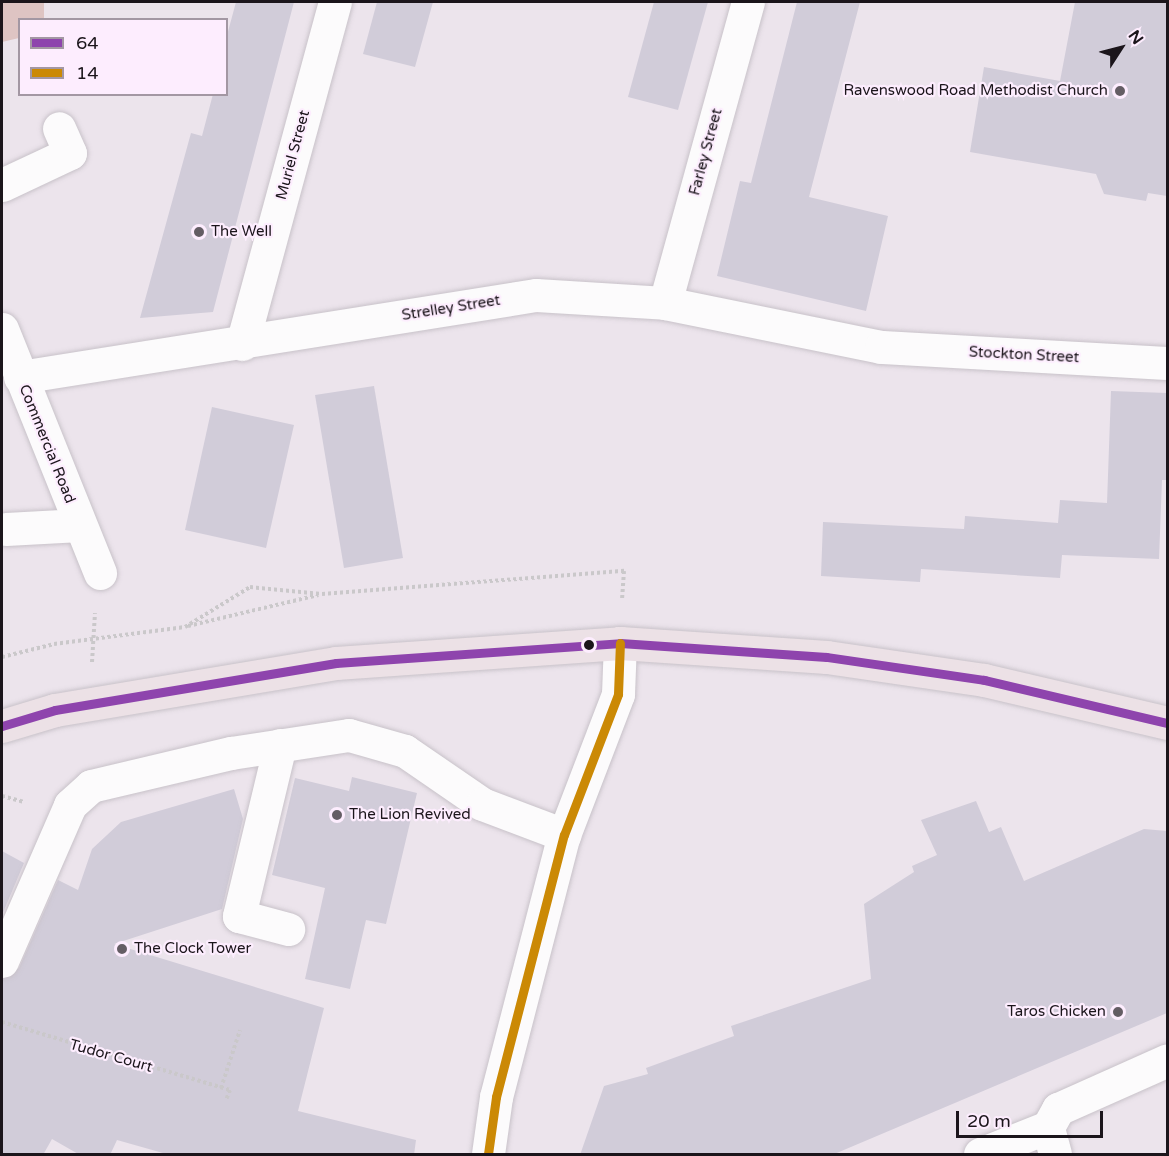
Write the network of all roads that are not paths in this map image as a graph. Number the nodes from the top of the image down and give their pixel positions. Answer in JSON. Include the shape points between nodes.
{"nodes":[{"id":1,"x":335,"y":2,"type":"edge"},
{"id":2,"x":748,"y":2,"type":"edge"},
{"id":3,"x":59,"y":128,"type":"dead end"},
{"id":4,"x":2,"y":185,"type":"edge"},
{"id":5,"x":665,"y":303,"type":"junction"},
{"id":6,"x":2,"y":329,"type":"edge"},
{"id":7,"x":242,"y":344,"type":"junction"},
{"id":8,"x":881,"y":347,"type":"joint"},
{"id":9,"x":1167,"y":363,"type":"edge"},
{"id":10,"x":21,"y":377,"type":"junction"},
{"id":11,"x":80,"y":525,"type":"junction"},
{"id":12,"x":6,"y":529,"type":"dead end"},
{"id":13,"x":99,"y":573,"type":"road end"},
{"id":14,"x":620,"y":642,"type":"junction"},
{"id":15,"x":1167,"y":723,"type":"edge"},
{"id":16,"x":2,"y":726,"type":"edge"},
{"id":17,"x":280,"y":745,"type":"junction"},
{"id":18,"x":564,"y":835,"type":"junction"},
{"id":19,"x":288,"y":929,"type":"dead end"},
{"id":20,"x":2,"y":961,"type":"edge"},
{"id":21,"x":1167,"y":1060,"type":"edge"},
{"id":22,"x":1051,"y":1141,"type":"edge"},
{"id":23,"x":488,"y":1155,"type":"edge"},
{"id":24,"x":980,"y":1155,"type":"edge"}],
"edges":[{"from":1,"to":7,"type":"street","name":"Muriel Street"},
{"from":2,"to":5,"type":"street","name":"Farley Street"},
{"from":3,"to":4,"type":"street","via":[[70,153]]},
{"from":5,"to":7,"type":"street","name":"Strelley Street","via":[[536,294]]},
{"from":5,"to":8,"type":"street","name":"Strelley Street"},
{"from":6,"to":10,"type":"street","name":"Commercial Road"},
{"from":7,"to":10,"type":"street","name":"Strelley Street"},
{"from":8,"to":9,"type":"street","name":"Stockton Street"},
{"from":10,"to":11,"type":"street","name":"Commercial Road"},
{"from":11,"to":12,"type":"street","name":"Commercial Road"},
{"from":11,"to":13,"type":"street","name":"Commercial Road"},
{"from":14,"to":15,"type":"main road","via":[[827,657],[973,678]]},
{"from":14,"to":16,"type":"main road","via":[[336,663],[55,710]]},
{"from":14,"to":18,"type":"street","via":[[618,694]]},
{"from":17,"to":18,"type":"street","via":[[349,735],[381,744],[439,771],[482,804]]},
{"from":17,"to":19,"type":"street","via":[[239,916]]},
{"from":17,"to":20,"type":"street","via":[[91,786],[70,805],[55,832]]},
{"from":18,"to":23,"type":"street","via":[[496,1097]]},
{"from":21,"to":22,"type":"street","via":[[1066,1105],[1050,1117]]},
{"from":22,"to":24,"type":"street"}]}
